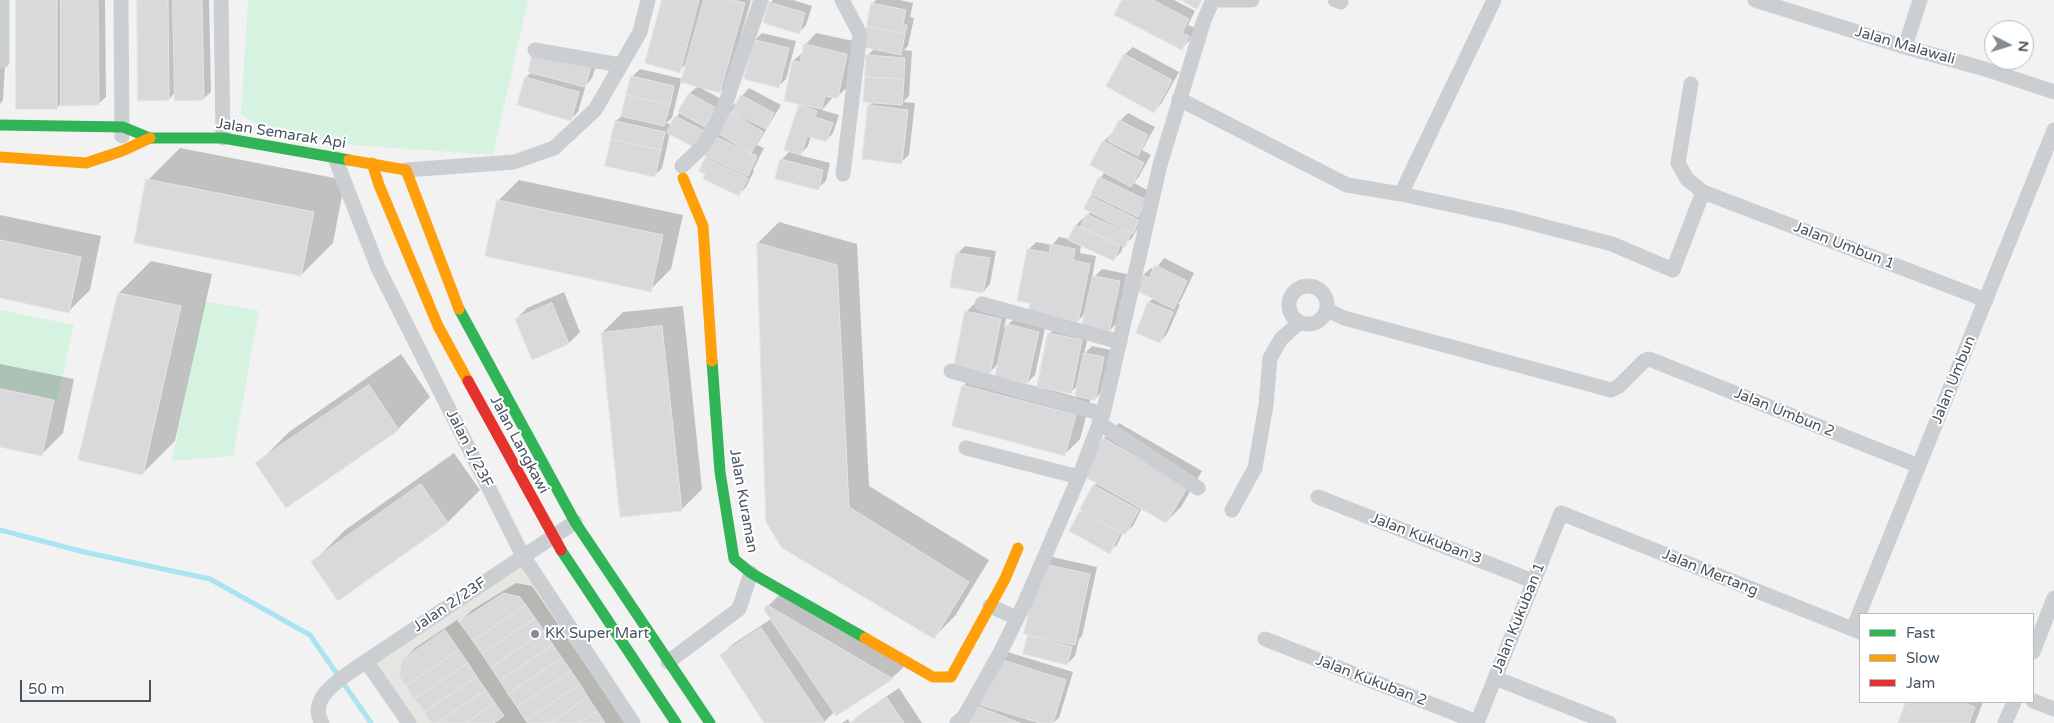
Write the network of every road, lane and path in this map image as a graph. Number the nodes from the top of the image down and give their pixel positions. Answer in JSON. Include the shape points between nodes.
{"nodes":[{"id":1,"x":2,"y":0,"type":"edge"},
{"id":2,"x":121,"y":0,"type":"edge"},
{"id":3,"x":221,"y":0,"type":"edge"},
{"id":4,"x":648,"y":0,"type":"edge"},
{"id":5,"x":761,"y":0,"type":"edge"},
{"id":6,"x":842,"y":0,"type":"edge"},
{"id":7,"x":1213,"y":0,"type":"edge"},
{"id":8,"x":1220,"y":0,"type":"edge"},
{"id":9,"x":1252,"y":0,"type":"edge"},
{"id":10,"x":1494,"y":0,"type":"edge"},
{"id":11,"x":1755,"y":0,"type":"edge"},
{"id":12,"x":1920,"y":0,"type":"edge"},
{"id":13,"x":1774,"y":3,"type":"edge"},
{"id":14,"x":1905,"y":47,"type":"junction"},
{"id":15,"x":535,"y":50,"type":"dead end"},
{"id":16,"x":0,"y":61,"type":"edge"},
{"id":17,"x":620,"y":65,"type":"junction"},
{"id":18,"x":1691,"y":84,"type":"dead end"},
{"id":19,"x":2054,"y":92,"type":"edge"},
{"id":20,"x":1179,"y":99,"type":"junction"},
{"id":21,"x":0,"y":125,"type":"edge"},
{"id":22,"x":123,"y":127,"type":"junction"},
{"id":23,"x":2054,"y":130,"type":"edge"},
{"id":24,"x":150,"y":138,"type":"junction"},
{"id":25,"x":223,"y":138,"type":"junction"},
{"id":26,"x":122,"y":152,"type":"junction"},
{"id":27,"x":0,"y":157,"type":"edge"},
{"id":28,"x":335,"y":158,"type":"junction"},
{"id":29,"x":372,"y":163,"type":"junction"},
{"id":30,"x":406,"y":170,"type":"junction"},
{"id":31,"x":682,"y":172,"type":"joint"},
{"id":32,"x":843,"y":174,"type":"dead end"},
{"id":33,"x":1703,"y":192,"type":"junction"},
{"id":34,"x":1401,"y":194,"type":"junction"},
{"id":35,"x":1986,"y":300,"type":"junction"},
{"id":36,"x":982,"y":304,"type":"dead end"},
{"id":37,"x":1327,"y":310,"type":"junction"},
{"id":38,"x":1300,"y":322,"type":"junction"},
{"id":39,"x":1120,"y":342,"type":"junction"},
{"id":40,"x":951,"y":371,"type":"dead end"},
{"id":41,"x":1101,"y":419,"type":"junction"},
{"id":42,"x":966,"y":448,"type":"dead end"},
{"id":43,"x":1919,"y":466,"type":"junction"},
{"id":44,"x":1079,"y":477,"type":"junction"},
{"id":45,"x":1198,"y":488,"type":"dead end"},
{"id":46,"x":1318,"y":497,"type":"dead end"},
{"id":47,"x":1232,"y":510,"type":"dead end"},
{"id":48,"x":1561,"y":513,"type":"joint"},
{"id":49,"x":575,"y":522,"type":"junction"},
{"id":50,"x":552,"y":537,"type":"junction"},
{"id":51,"x":1018,"y":548,"type":"dead end"},
{"id":52,"x":523,"y":556,"type":"junction"},
{"id":53,"x":751,"y":573,"type":"junction"},
{"id":54,"x":1533,"y":581,"type":"junction"},
{"id":55,"x":2054,"y":598,"type":"edge"},
{"id":56,"x":990,"y":606,"type":"junction"},
{"id":57,"x":1864,"y":613,"type":"edge"},
{"id":58,"x":1018,"y":618,"type":"junction"},
{"id":59,"x":1857,"y":631,"type":"edge"},
{"id":60,"x":1265,"y":639,"type":"dead end"},
{"id":61,"x":2034,"y":649,"type":"edge"},
{"id":62,"x":668,"y":662,"type":"junction"},
{"id":63,"x":361,"y":664,"type":"junction"},
{"id":64,"x":1495,"y":678,"type":"junction"},
{"id":65,"x":2034,"y":701,"type":"edge"},
{"id":66,"x":2014,"y":703,"type":"edge"},
{"id":67,"x":2054,"y":709,"type":"edge"},
{"id":68,"x":1477,"y":722,"type":"edge"},
{"id":69,"x":322,"y":723,"type":"edge"},
{"id":70,"x":409,"y":723,"type":"edge"},
{"id":71,"x":634,"y":723,"type":"edge"},
{"id":72,"x":676,"y":723,"type":"edge"},
{"id":73,"x":710,"y":723,"type":"edge"},
{"id":74,"x":957,"y":723,"type":"edge"},
{"id":75,"x":1609,"y":723,"type":"edge"},
{"id":76,"x":2005,"y":723,"type":"edge"}],
"edges":[{"from":1,"to":16,"type":"street"},
{"from":2,"to":22,"type":"street"},
{"from":3,"to":25,"type":"street"},
{"from":4,"to":17,"type":"street","via":[[640,32]]},
{"from":5,"to":31,"type":"street","via":[[715,127]]},
{"from":6,"to":32,"type":"street","via":[[860,34]]},
{"from":7,"to":20,"type":"street"},
{"from":8,"to":9,"type":"street"},
{"from":10,"to":34,"type":"street"},
{"from":11,"to":13,"type":"street","name":"Jalan Malawali"},
{"from":12,"to":14,"type":"street"},
{"from":13,"to":14,"type":"street","name":"Jalan Malawali"},
{"from":14,"to":19,"type":"street","name":"Jalan Malawali"},
{"from":15,"to":17,"type":"street"},
{"from":17,"to":30,"type":"street","via":[[595,110],[554,148],[514,162]]},
{"from":18,"to":33,"type":"street","via":[[1678,163],[1687,179]]},
{"from":20,"to":34,"type":"street","via":[[1347,185]]},
{"from":20,"to":39,"type":"street","via":[[1160,164]]},
{"from":21,"to":22,"type":"street","name":"Jalan Semarak Api"},
{"from":22,"to":24,"type":"street","name":"Jalan Semarak Api"},
{"from":22,"to":26,"type":"street"},
{"from":23,"to":35,"type":"street","name":"Jalan Umbun"},
{"from":24,"to":25,"type":"street","name":"Jalan Semarak Api"},
{"from":24,"to":26,"type":"street","name":"Jalan Semarak Api"},
{"from":25,"to":28,"type":"street","name":"Jalan Semarak Api"},
{"from":26,"to":27,"type":"street","name":"Jalan Semarak Api","via":[[86,163]]},
{"from":28,"to":29,"type":"street","name":"Jalan Semarak Api"},
{"from":28,"to":52,"type":"street","name":"Jalan 1/23F","via":[[378,268]]},
{"from":29,"to":30,"type":"street","name":"Jalan Semarak Api"},
{"from":29,"to":50,"type":"street","name":"Jalan Langkawi","via":[[438,326]]},
{"from":30,"to":49,"type":"street","name":"Jalan Langkawi","via":[[462,316]]},
{"from":31,"to":53,"type":"street","name":"Jalan Kuraman","via":[[702,226],[720,472],[734,559]]},
{"from":33,"to":34,"type":"street","via":[[1673,270],[1612,244]]},
{"from":33,"to":35,"type":"street","name":"Jalan Umbun 1"},
{"from":35,"to":43,"type":"street","name":"Jalan Umbun"},
{"from":36,"to":39,"type":"street"},
{"from":37,"to":38,"type":"street","via":[[1316,323]]},
{"from":37,"to":38,"type":"street","via":[[1326,298],[1319,288],[1300,287],[1289,301],[1291,313]]},
{"from":37,"to":43,"type":"street","name":"Jalan Umbun 2","via":[[1344,318],[1611,390],[1649,359]]},
{"from":38,"to":47,"type":"street","via":[[1281,339],[1270,358],[1266,405],[1254,468]]},
{"from":39,"to":41,"type":"street"},
{"from":40,"to":41,"type":"street"},
{"from":41,"to":44,"type":"street"},
{"from":41,"to":45,"type":"street"},
{"from":42,"to":44,"type":"street"},
{"from":43,"to":57,"type":"street","name":"Jalan Umbun"},
{"from":44,"to":58,"type":"street"},
{"from":46,"to":54,"type":"street","name":"Jalan Kukuban 3"},
{"from":48,"to":54,"type":"street","name":"Jalan Kukuban 1"},
{"from":48,"to":59,"type":"street","name":"Jalan Mertang"},
{"from":49,"to":50,"type":"street","name":"Jalan 2/23F"},
{"from":49,"to":62,"type":"street","name":"Jalan Langkawi"},
{"from":50,"to":52,"type":"street","name":"Jalan 2/23F"},
{"from":50,"to":72,"type":"street","name":"Jalan Langkawi"},
{"from":51,"to":56,"type":"street","name":"Jalan Kuraman"},
{"from":52,"to":63,"type":"street","name":"Jalan 2/23F"},
{"from":52,"to":71,"type":"street","name":"Jalan 1/23F"},
{"from":53,"to":56,"type":"street","name":"Jalan Kuraman","via":[[933,677],[951,677]]},
{"from":53,"to":62,"type":"street","via":[[739,609]]},
{"from":54,"to":64,"type":"street","name":"Jalan Kukuban 1"},
{"from":55,"to":61,"type":"street"},
{"from":56,"to":58,"type":"street"},
{"from":58,"to":74,"type":"street","via":[[964,717]]},
{"from":60,"to":68,"type":"street","name":"Jalan Kukuban 2"},
{"from":62,"to":73,"type":"street","name":"Jalan Langkawi"},
{"from":63,"to":69,"type":"street","name":"Jalan 2/23F","via":[[326,690],[320,706]]},
{"from":63,"to":70,"type":"street"},
{"from":64,"to":68,"type":"street","name":"Jalan Kukuban 1"},
{"from":64,"to":75,"type":"street"},
{"from":65,"to":67,"type":"street"},
{"from":66,"to":76,"type":"street"}]}
